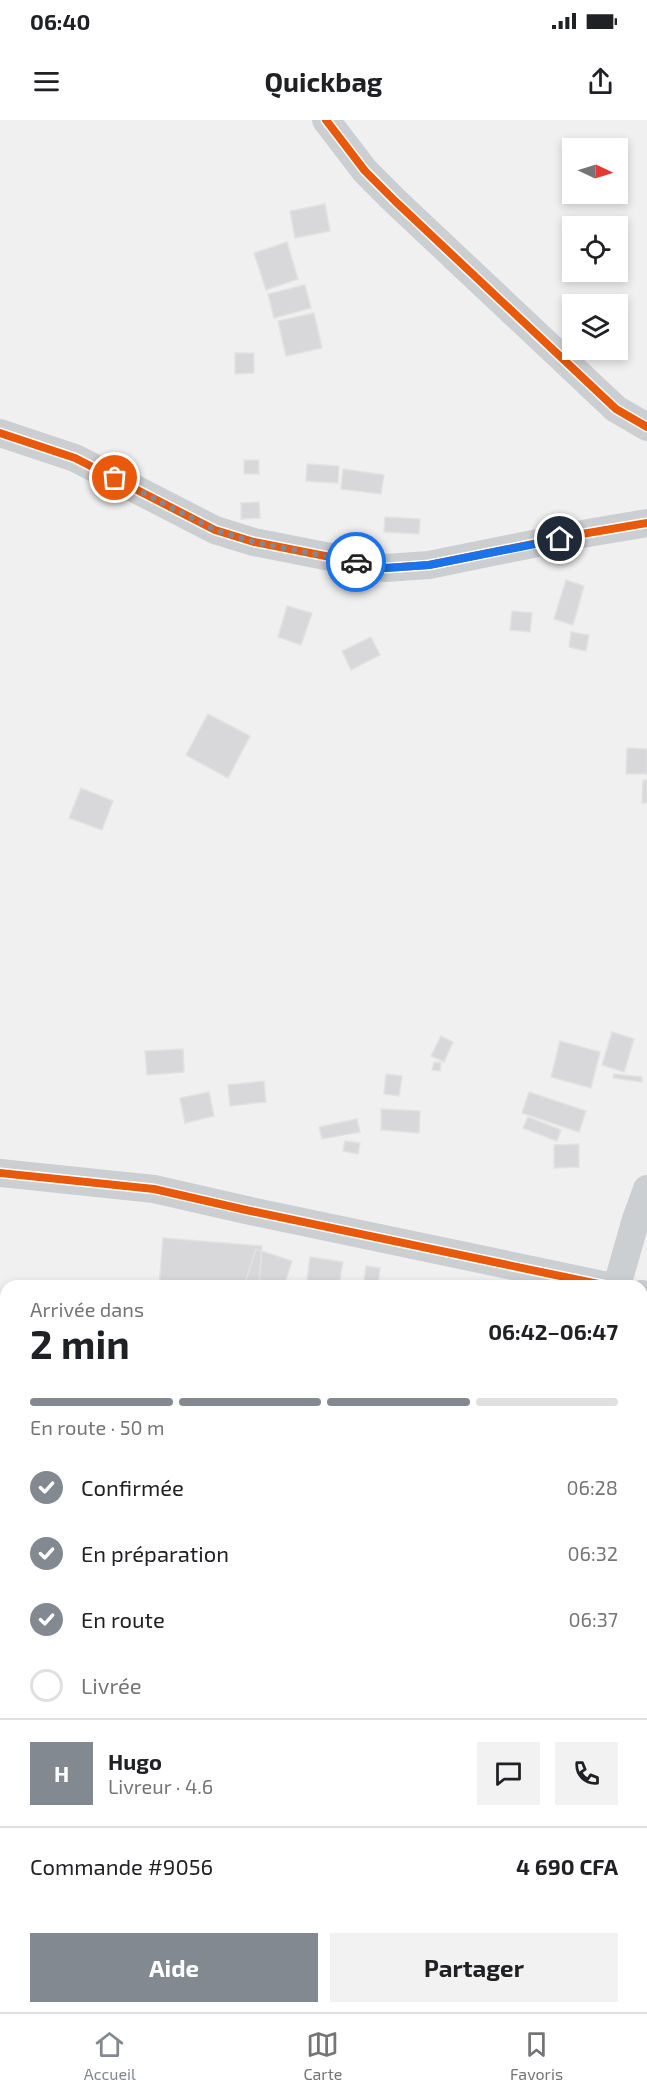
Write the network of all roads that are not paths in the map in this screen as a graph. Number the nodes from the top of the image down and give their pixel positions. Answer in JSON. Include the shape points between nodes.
{"nodes":[{"id":1,"x":326,"y":120,"type":"edge"},
{"id":2,"x":647,"y":427,"type":"edge"},
{"id":3,"x":0,"y":433,"type":"edge"},
{"id":4,"x":647,"y":523,"type":"edge"},
{"id":5,"x":0,"y":1173,"type":"edge"},
{"id":6,"x":647,"y":1190,"type":"edge"},
{"id":7,"x":579,"y":1280,"type":"edge"},
{"id":8,"x":618,"y":1280,"type":"edge"}],
"edges":[{"from":1,"to":2,"type":"street","via":[[365,171],[395,201],[616,409]]},
{"from":3,"to":4,"type":"street","via":[[75,458],[215,530],[254,542],[386,568],[429,565]]},
{"from":5,"to":7,"type":"street","via":[[154,1189]]},
{"from":6,"to":8,"type":"street"}]}
